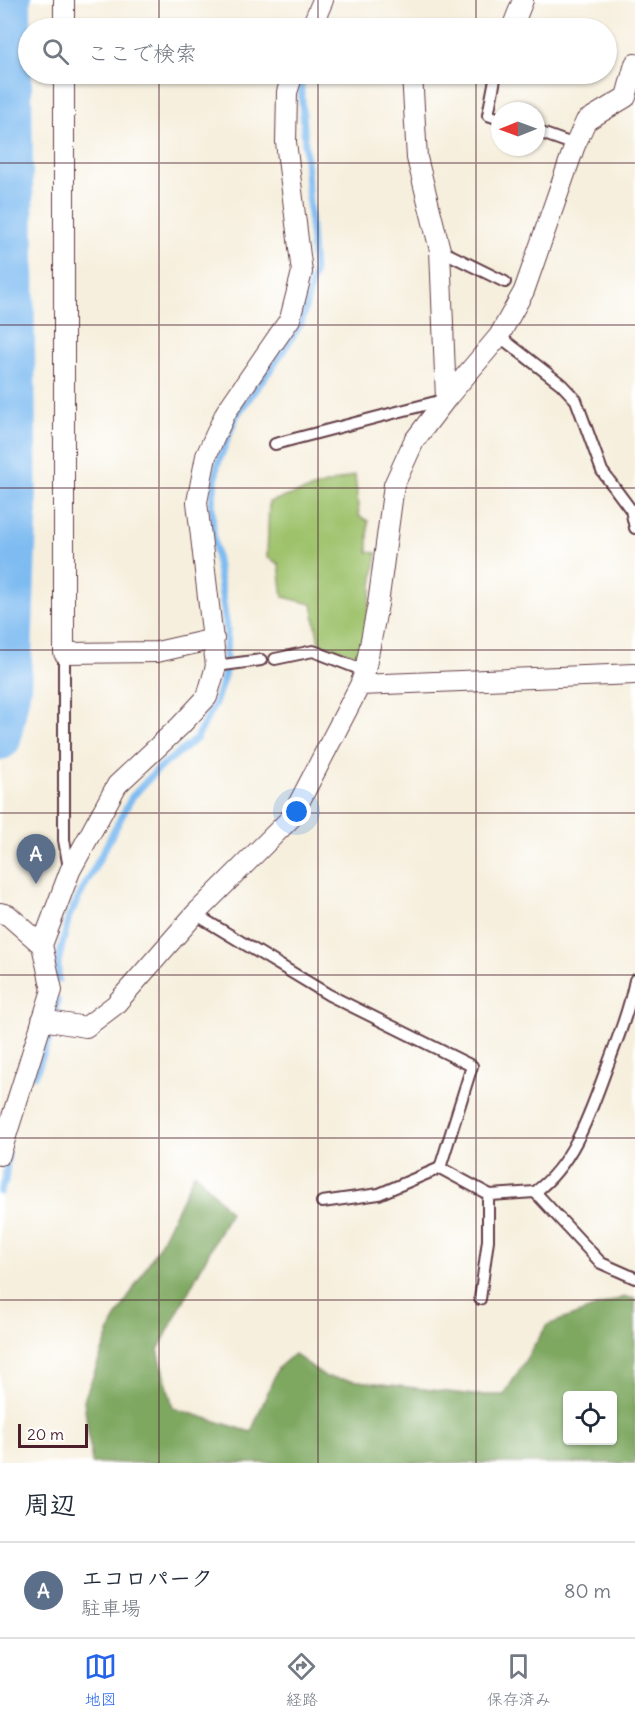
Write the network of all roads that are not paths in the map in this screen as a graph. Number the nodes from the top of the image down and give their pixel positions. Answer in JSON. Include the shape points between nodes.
{"nodes":[{"id":1,"x":64,"y":0,"type":"edge"},
{"id":2,"x":323,"y":0,"type":"edge"},
{"id":3,"x":523,"y":0,"type":"edge"},
{"id":4,"x":64,"y":18,"type":"edge"},
{"id":5,"x":315,"y":18,"type":"edge"},
{"id":6,"x":516,"y":18,"type":"edge"},
{"id":7,"x":635,"y":64,"type":"edge"},
{"id":8,"x":64,"y":84,"type":"edge"},
{"id":9,"x":290,"y":84,"type":"edge"},
{"id":10,"x":413,"y":84,"type":"edge"},
{"id":11,"x":494,"y":84,"type":"edge"},
{"id":12,"x":631,"y":99,"type":"edge"},
{"id":13,"x":491,"y":116,"type":"edge"},
{"id":14,"x":545,"y":134,"type":"edge"},
{"id":15,"x":575,"y":145,"type":"junction"},
{"id":16,"x":441,"y":250,"type":"junction"},
{"id":17,"x":505,"y":282,"type":"dead end"},
{"id":18,"x":499,"y":336,"type":"junction"},
{"id":19,"x":446,"y":399,"type":"junction"},
{"id":20,"x":275,"y":444,"type":"dead end"},
{"id":21,"x":635,"y":528,"type":"edge"},
{"id":22,"x":214,"y":639,"type":"junction"},
{"id":23,"x":64,"y":653,"type":"junction"},
{"id":24,"x":275,"y":659,"type":"dead end"},
{"id":25,"x":261,"y":660,"type":"dead end"},
{"id":26,"x":216,"y":666,"type":"junction"},
{"id":27,"x":635,"y":674,"type":"edge"},
{"id":28,"x":362,"y":678,"type":"junction"},
{"id":29,"x":70,"y":871,"type":"junction"},
{"id":30,"x":4,"y":914,"type":"edge"},
{"id":31,"x":195,"y":914,"type":"junction"},
{"id":32,"x":42,"y":945,"type":"junction"},
{"id":33,"x":635,"y":980,"type":"edge"},
{"id":34,"x":42,"y":1020,"type":"junction"},
{"id":35,"x":0,"y":1155,"type":"edge"},
{"id":36,"x":440,"y":1168,"type":"junction"},
{"id":37,"x":535,"y":1191,"type":"junction"},
{"id":38,"x":490,"y":1195,"type":"junction"},
{"id":39,"x":322,"y":1202,"type":"dead end"},
{"id":40,"x":635,"y":1278,"type":"edge"},
{"id":41,"x":480,"y":1299,"type":"dead end"}],
"edges":[{"from":1,"to":4,"type":"street"},
{"from":2,"to":5,"type":"street"},
{"from":3,"to":6,"type":"street"},
{"from":7,"to":12,"type":"street"},
{"from":8,"to":23,"type":"street"},
{"from":9,"to":22,"type":"street","via":[[286,142],[302,272],[290,319],[226,412],[206,456],[197,502]]},
{"from":10,"to":16,"type":"street","via":[[417,158]]},
{"from":11,"to":13,"type":"lane","via":[[488,115]]},
{"from":12,"to":15,"type":"street","via":[[586,121]]},
{"from":14,"to":15,"type":"lane"},
{"from":15,"to":18,"type":"street","via":[[524,291]]},
{"from":16,"to":17,"type":"lane"},
{"from":16,"to":19,"type":"street"},
{"from":18,"to":19,"type":"street"},
{"from":18,"to":21,"type":"lane","via":[[576,400],[602,471],[631,510]]},
{"from":19,"to":20,"type":"lane"},
{"from":19,"to":28,"type":"street","via":[[414,441],[394,485],[378,604]]},
{"from":22,"to":23,"type":"street","via":[[157,652]]},
{"from":22,"to":26,"type":"street"},
{"from":23,"to":29,"type":"lane","via":[[64,840]]},
{"from":24,"to":28,"type":"lane","via":[[313,651]]},
{"from":25,"to":26,"type":"lane"},
{"from":26,"to":29,"type":"street","via":[[207,697],[117,785]]},
{"from":27,"to":28,"type":"street"},
{"from":28,"to":31,"type":"street","via":[[291,818]]},
{"from":29,"to":32,"type":"street"},
{"from":30,"to":32,"type":"street"},
{"from":31,"to":34,"type":"street","via":[[116,1005],[86,1027]]},
{"from":31,"to":36,"type":"lane","via":[[329,995],[472,1066]]},
{"from":32,"to":34,"type":"street","via":[[52,990]]},
{"from":33,"to":37,"type":"lane","via":[[629,1009],[591,1111],[572,1149],[547,1183]]},
{"from":34,"to":35,"type":"street"},
{"from":36,"to":38,"type":"lane"},
{"from":36,"to":39,"type":"lane","via":[[379,1194]]},
{"from":37,"to":38,"type":"lane"},
{"from":37,"to":40,"type":"lane","via":[[601,1263]]},
{"from":38,"to":41,"type":"lane"}]}
